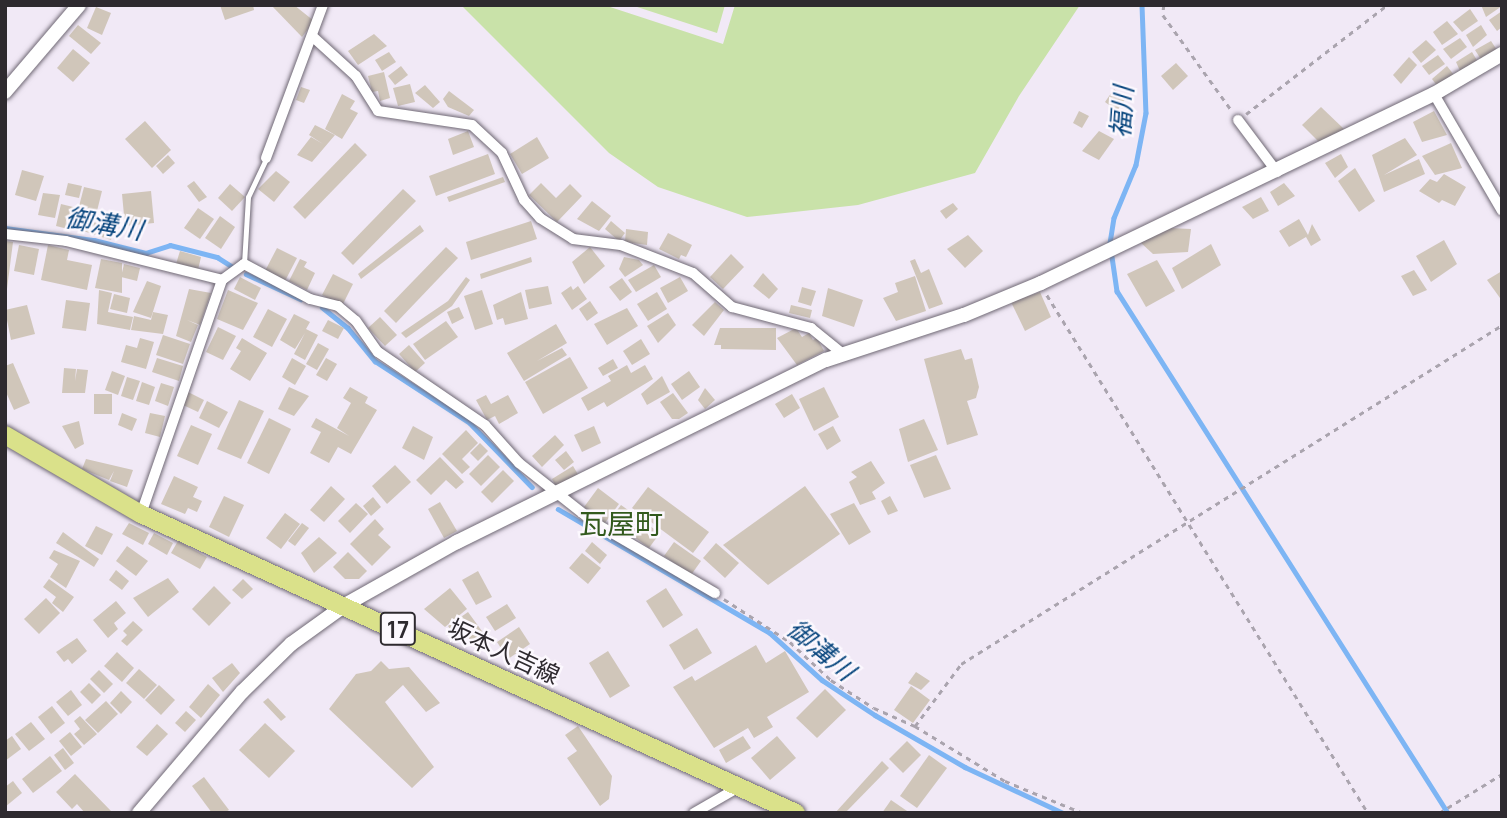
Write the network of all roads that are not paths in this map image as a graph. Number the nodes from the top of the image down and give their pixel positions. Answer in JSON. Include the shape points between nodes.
{"nodes":[{"id":1,"x":79,"y":5,"type":"edge"},
{"id":2,"x":323,"y":5,"type":"edge"},
{"id":3,"x":312,"y":36,"type":"junction"},
{"id":4,"x":1502,"y":54,"type":"edge"},
{"id":5,"x":5,"y":92,"type":"edge"},
{"id":6,"x":1434,"y":94,"type":"junction"},
{"id":7,"x":1238,"y":120,"type":"road end"},
{"id":8,"x":266,"y":158,"type":"joint"},
{"id":9,"x":1277,"y":172,"type":"junction"},
{"id":10,"x":1502,"y":211,"type":"edge"},
{"id":11,"x":5,"y":234,"type":"edge"},
{"id":12,"x":244,"y":264,"type":"junction"},
{"id":13,"x":222,"y":280,"type":"junction"},
{"id":14,"x":844,"y":355,"type":"junction"},
{"id":15,"x":5,"y":435,"type":"edge"},
{"id":16,"x":557,"y":494,"type":"junction"},
{"id":17,"x":141,"y":514,"type":"junction"},
{"id":18,"x":715,"y":593,"type":"road end"},
{"id":19,"x":345,"y":604,"type":"junction"},
{"id":20,"x":740,"y":786,"type":"junction"},
{"id":21,"x":139,"y":813,"type":"edge"},
{"id":22,"x":694,"y":813,"type":"edge"},
{"id":23,"x":796,"y":813,"type":"edge"}],
"edges":[{"from":1,"to":5,"type":"street"},
{"from":2,"to":3,"type":"street"},
{"from":3,"to":8,"type":"street"},
{"from":3,"to":14,"type":"street","via":[[356,76],[378,111],[472,125],[502,153],[524,200],[540,218],[573,239],[621,245],[693,273],[732,307],[811,328]]},
{"from":4,"to":6,"type":"street"},
{"from":6,"to":9,"type":"street"},
{"from":6,"to":10,"type":"street"},
{"from":7,"to":9,"type":"street"},
{"from":8,"to":12,"type":"lane","via":[[248,197]]},
{"from":9,"to":14,"type":"street","via":[[964,316]]},
{"from":11,"to":13,"type":"street","via":[[66,241]]},
{"from":12,"to":13,"type":"street"},
{"from":12,"to":16,"type":"street","via":[[310,299],[338,306],[356,321],[377,352],[485,425],[519,463]]},
{"from":13,"to":17,"type":"street"},
{"from":14,"to":16,"type":"street"},
{"from":15,"to":17,"type":"main road","name":"坂本人吉線","number":"17"},
{"from":16,"to":18,"type":"street","via":[[595,523]]},
{"from":16,"to":19,"type":"street"},
{"from":17,"to":19,"type":"main road","name":"坂本人吉線","number":"17"},
{"from":19,"to":20,"type":"main road","name":"坂本人吉線","number":"17"},
{"from":19,"to":21,"type":"street","via":[[291,644],[242,692]]},
{"from":20,"to":22,"type":"street"},
{"from":20,"to":23,"type":"main road","name":"坂本人吉線","number":"17"}]}
